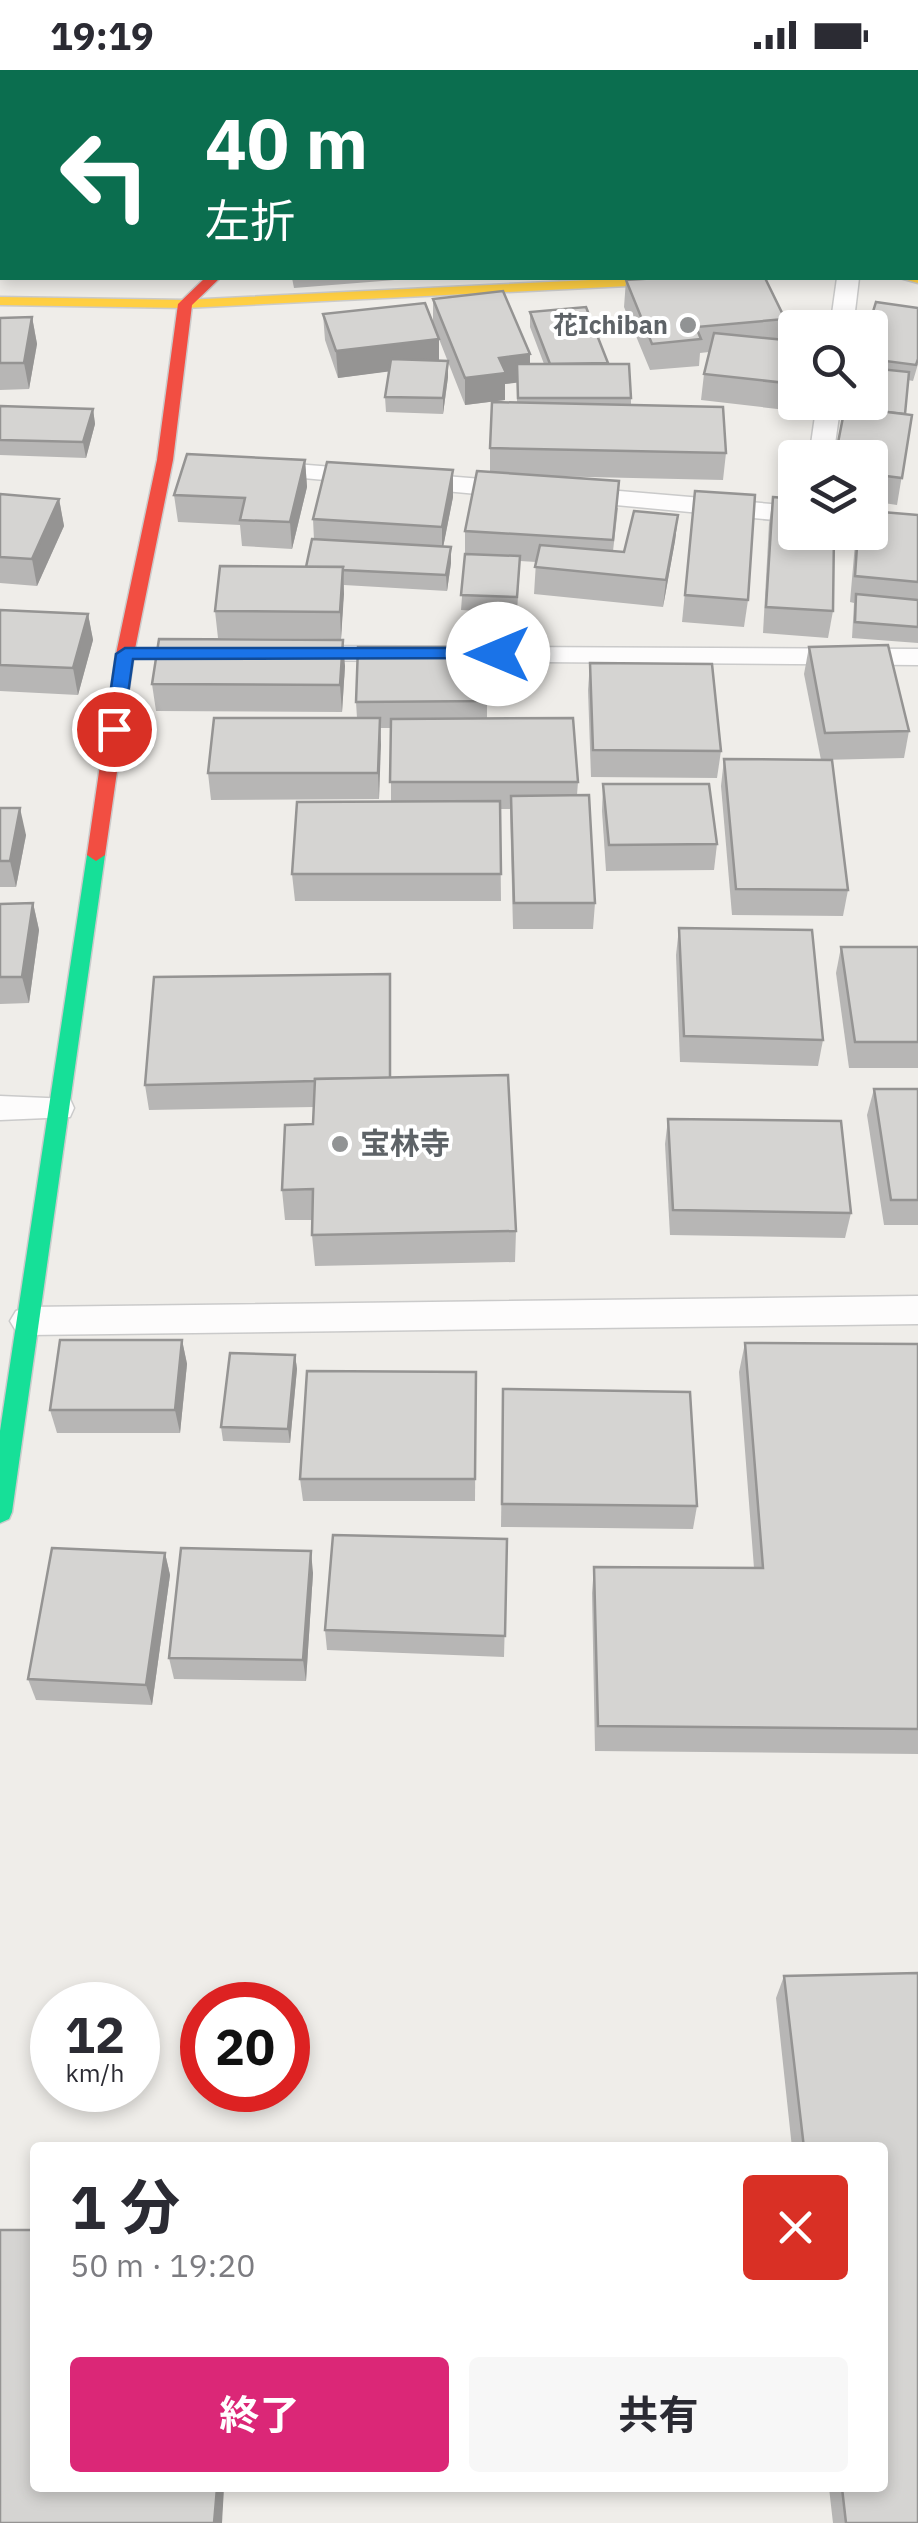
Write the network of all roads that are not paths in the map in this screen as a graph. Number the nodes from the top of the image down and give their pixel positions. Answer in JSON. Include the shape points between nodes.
{"nodes":[{"id":1,"x":211,"y":280,"type":"edge"},
{"id":2,"x":668,"y":280,"type":"edge"},
{"id":3,"x":848,"y":280,"type":"edge"},
{"id":4,"x":0,"y":301,"type":"edge"},
{"id":5,"x":185,"y":304,"type":"junction"},
{"id":6,"x":844,"y":310,"type":"edge"},
{"id":7,"x":224,"y":465,"type":"edge"},
{"id":8,"x":778,"y":513,"type":"edge"},
{"id":9,"x":262,"y":654,"type":"edge"},
{"id":10,"x":918,"y":657,"type":"edge"},
{"id":11,"x":0,"y":1108,"type":"edge"},
{"id":12,"x":58,"y":1108,"type":"junction"},
{"id":13,"x":918,"y":1310,"type":"edge"},
{"id":14,"x":28,"y":1322,"type":"junction"},
{"id":15,"x":0,"y":1512,"type":"edge"}],
"edges":[{"from":1,"to":5,"type":"street"},
{"from":2,"to":5,"type":"street"},
{"from":3,"to":6,"type":"lane"},
{"from":4,"to":5,"type":"street"},
{"from":5,"to":12,"type":"street","via":[[175,461],[135,654]]},
{"from":7,"to":8,"type":"lane"},
{"from":9,"to":10,"type":"lane"},
{"from":11,"to":12,"type":"lane"},
{"from":12,"to":14,"type":"street"},
{"from":13,"to":14,"type":"lane"},
{"from":14,"to":15,"type":"street"}]}
